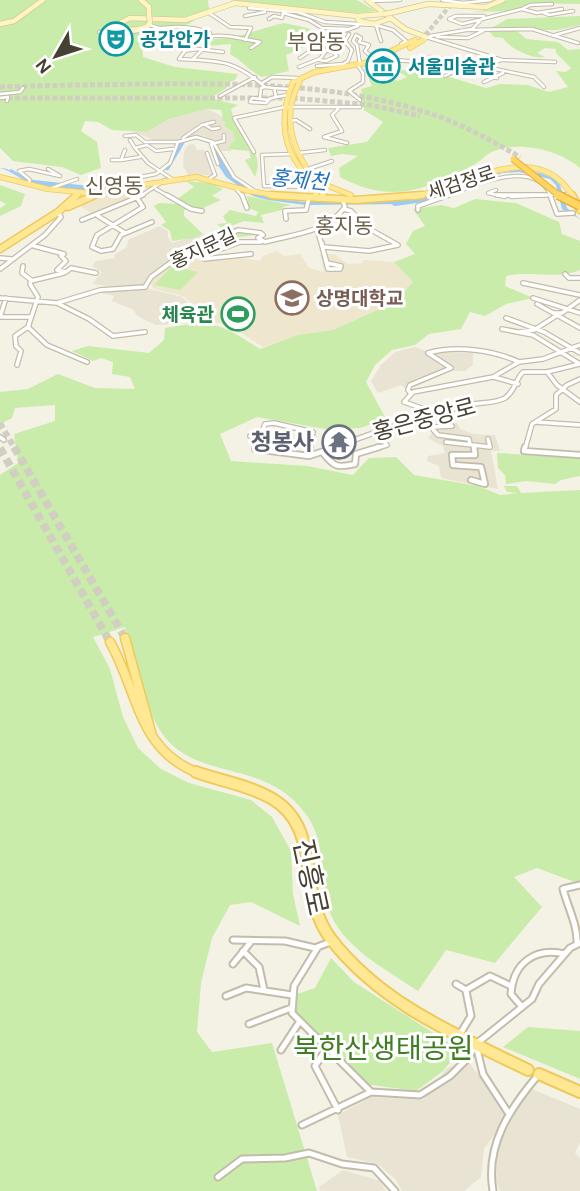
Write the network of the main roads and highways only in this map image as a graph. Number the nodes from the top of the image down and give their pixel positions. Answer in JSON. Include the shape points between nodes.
{"nodes":[{"id":1,"x":418,"y":38,"type":"junction"},
{"id":2,"x":355,"y":65,"type":"junction"},
{"id":3,"x":288,"y":107,"type":"junction"},
{"id":4,"x":295,"y":154,"type":"junction"},
{"id":5,"x":0,"y":177,"type":"edge"},
{"id":6,"x":29,"y":184,"type":"junction"},
{"id":7,"x":317,"y":184,"type":"junction"},
{"id":8,"x":118,"y":189,"type":"junction"},
{"id":9,"x":79,"y":193,"type":"junction"},
{"id":10,"x":298,"y":198,"type":"junction"},
{"id":11,"x":320,"y":198,"type":"junction"},
{"id":12,"x":343,"y":201,"type":"junction"},
{"id":13,"x":579,"y":208,"type":"edge"},
{"id":14,"x":58,"y":212,"type":"junction"},
{"id":15,"x":0,"y":249,"type":"edge"},
{"id":16,"x":125,"y":638,"type":"tunnel mouth"},
{"id":17,"x":110,"y":642,"type":"tunnel mouth"},
{"id":18,"x":152,"y":738,"type":"junction"},
{"id":19,"x":580,"y":1092,"type":"edge"}],
"edges":[{"from":1,"to":2,"type":"main road"},
{"from":1,"to":2,"type":"main road"},
{"from":1,"to":2,"type":"main road"},
{"from":1,"to":2,"type":"main road","via":[[384,59]]},
{"from":2,"to":3,"type":"main road","via":[[301,80]]},
{"from":2,"to":3,"type":"main road","via":[[297,78],[288,92]]},
{"from":3,"to":4,"type":"main road"},
{"from":3,"to":4,"type":"main road","via":[[284,121]]},
{"from":4,"to":7,"type":"main road"},
{"from":4,"to":7,"type":"main road"},
{"from":5,"to":6,"type":"main road"},
{"from":6,"to":9,"type":"main road"},
{"from":6,"to":14,"type":"main road","via":[[60,197]]},
{"from":7,"to":10,"type":"main road"},
{"from":7,"to":11,"type":"main road"},
{"from":7,"to":12,"type":"main road"},
{"from":8,"to":9,"type":"main road"},
{"from":8,"to":10,"type":"main road","via":[[168,178],[210,178],[239,190]]},
{"from":8,"to":14,"type":"main road"},
{"from":9,"to":14,"type":"main road"},
{"from":10,"to":11,"type":"main road"},
{"from":11,"to":12,"type":"main road"},
{"from":12,"to":13,"type":"main road","name":"세검정로","via":[[416,196],[507,167],[533,168],[564,180]]},
{"from":13,"to":13,"type":"highway","bridge":true,"via":[[553,193],[516,158],[561,197]]},
{"from":14,"to":15,"type":"main road"},
{"from":16,"to":18,"type":"main road"},
{"from":17,"to":18,"type":"main road","name":"진흥로"},
{"from":18,"to":19,"type":"main road","name":"진흥로","via":[[187,769],[257,789],[294,817],[308,854],[312,904],[330,942],[345,960],[380,988],[476,1044]]}]}
